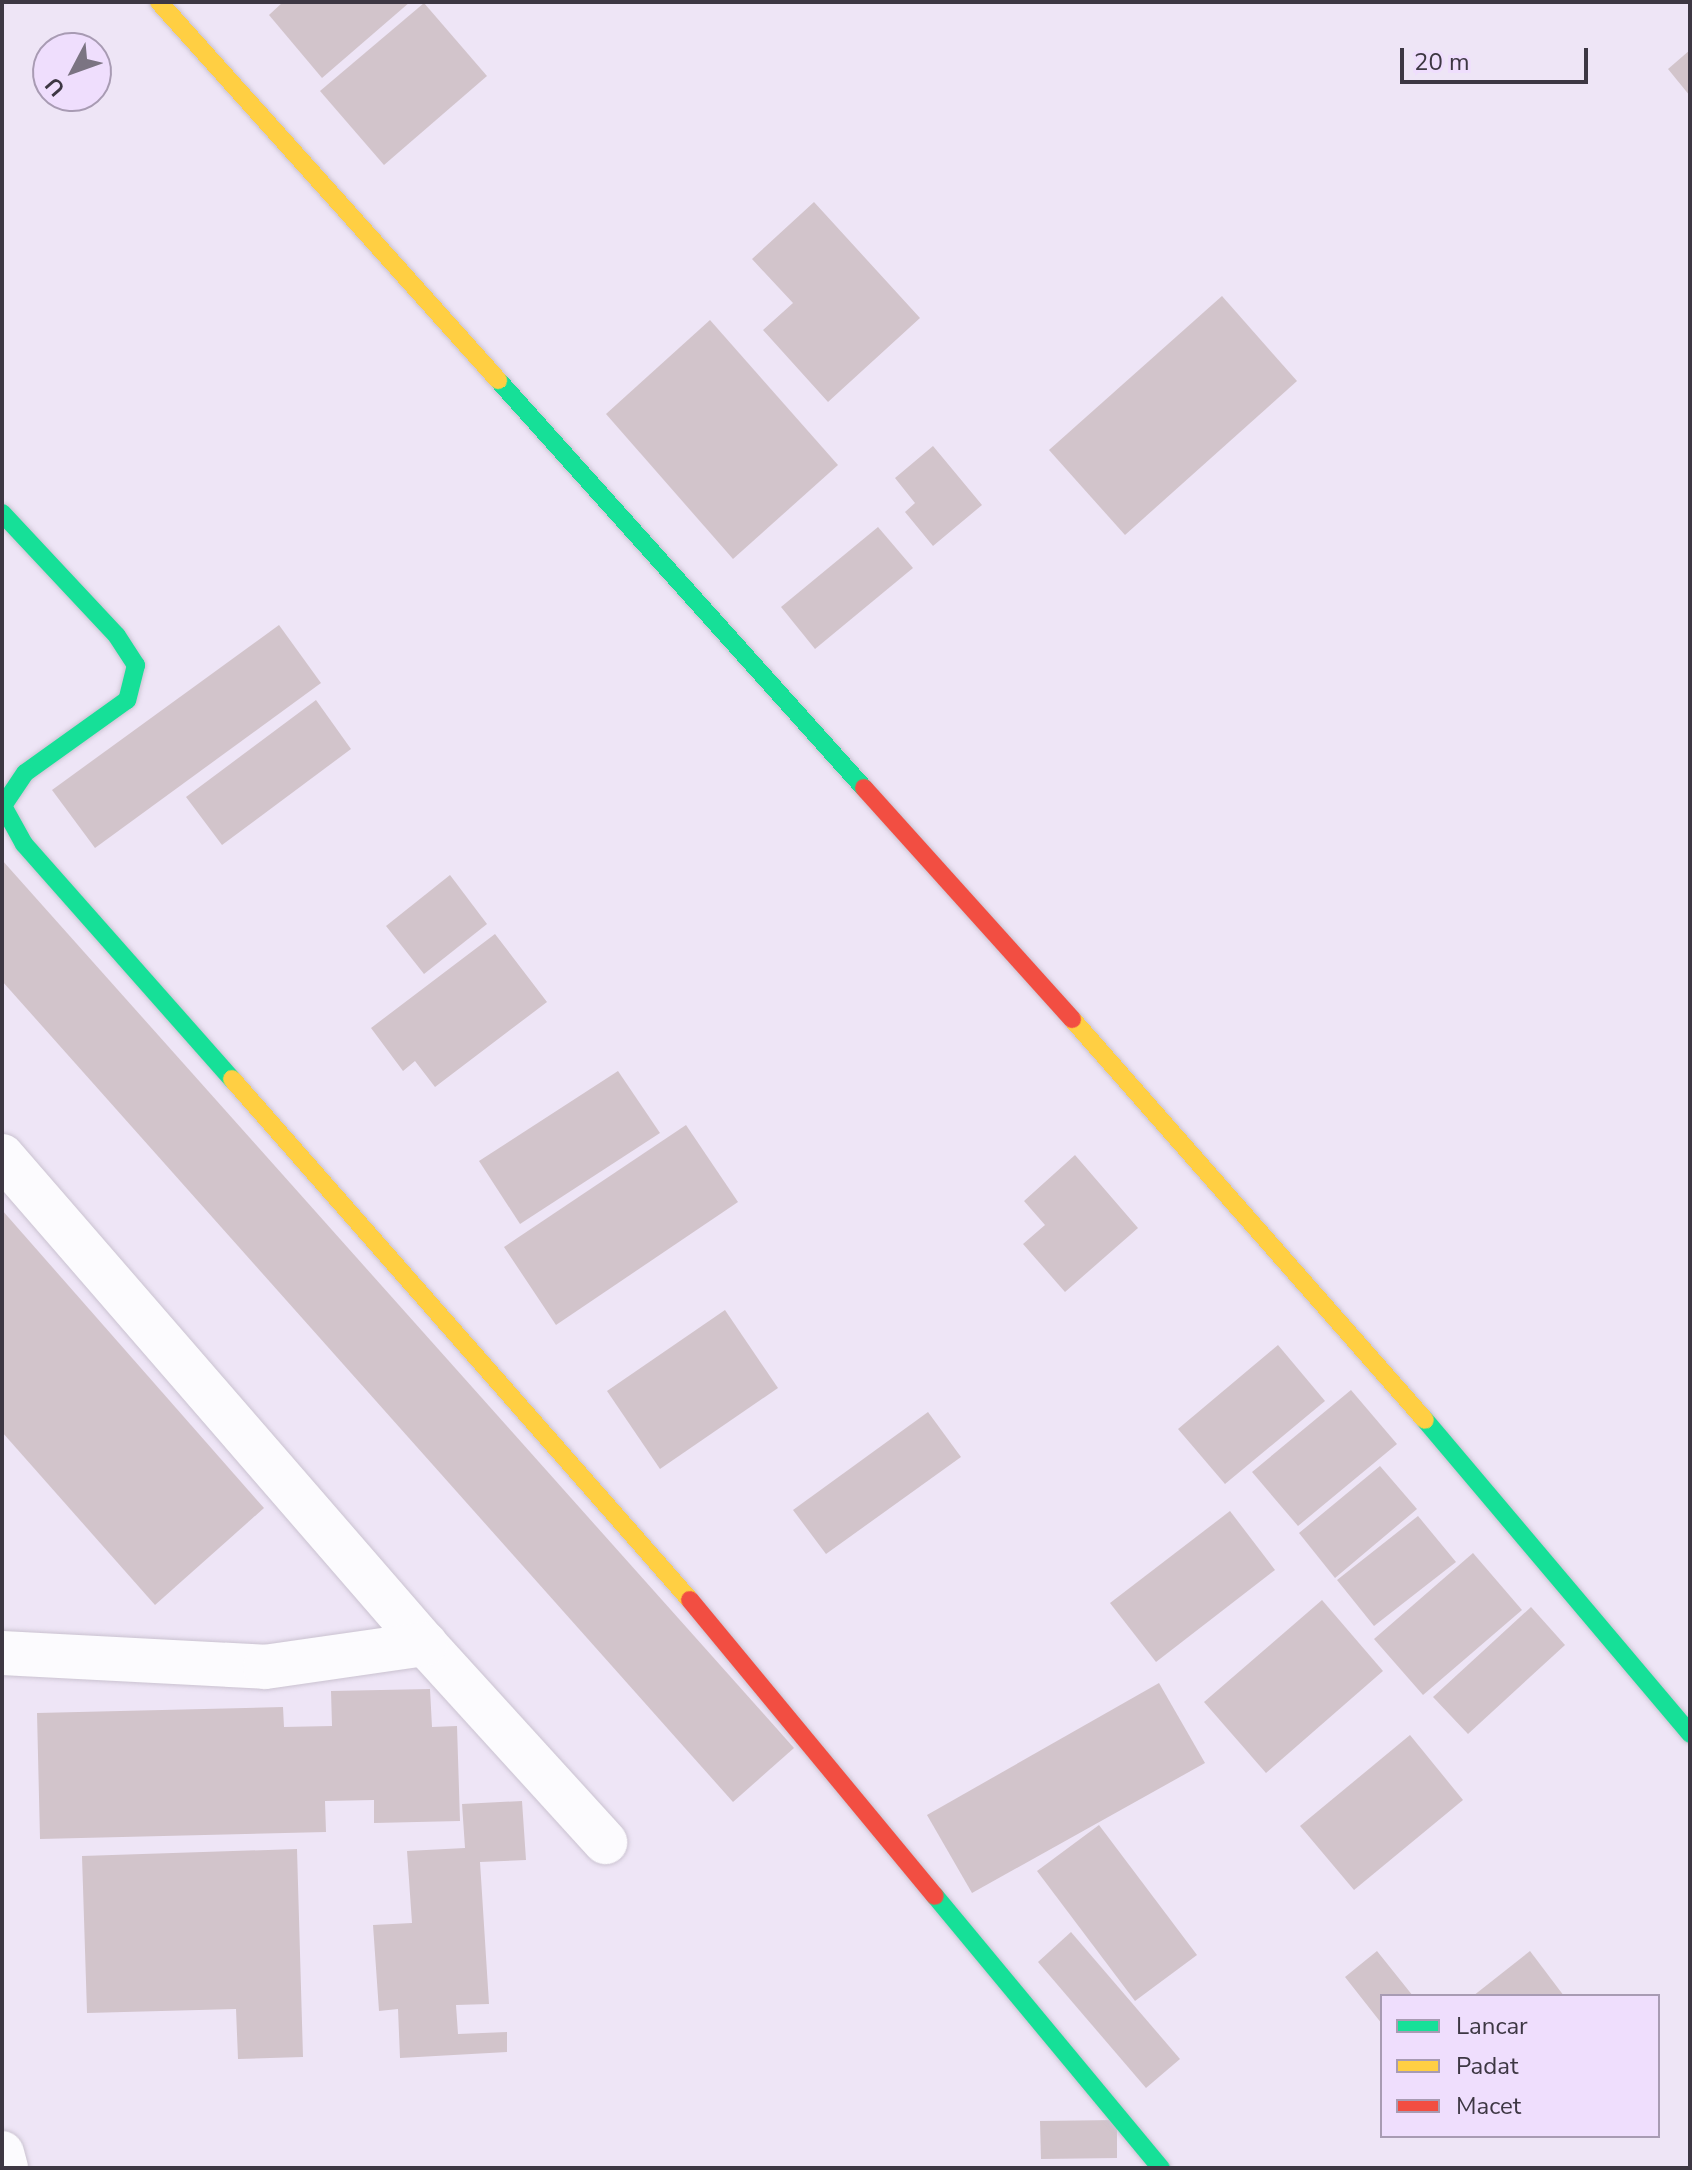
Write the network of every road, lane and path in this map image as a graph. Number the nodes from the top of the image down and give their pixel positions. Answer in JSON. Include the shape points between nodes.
{"nodes":[{"id":1,"x":159,"y":2,"type":"edge"},
{"id":2,"x":2,"y":513,"type":"edge"},
{"id":3,"x":2,"y":1156,"type":"edge"},
{"id":4,"x":425,"y":1644,"type":"junction"},
{"id":5,"x":2,"y":1653,"type":"edge"},
{"id":6,"x":1690,"y":1734,"type":"edge"},
{"id":7,"x":605,"y":1842,"type":"dead end"},
{"id":8,"x":2,"y":2153,"type":"edge"},
{"id":9,"x":6,"y":2168,"type":"edge"},
{"id":10,"x":1161,"y":2168,"type":"edge"}],
"edges":[{"from":1,"to":6,"type":"street","via":[[1311,1286]]},
{"from":2,"to":10,"type":"street","via":[[117,636],[136,665],[127,700],[25,773],[3,806],[24,844],[680,1588]]},
{"from":3,"to":4,"type":"street"},
{"from":4,"to":5,"type":"street","via":[[265,1667]]},
{"from":4,"to":7,"type":"street"},
{"from":8,"to":9,"type":"street"}]}
